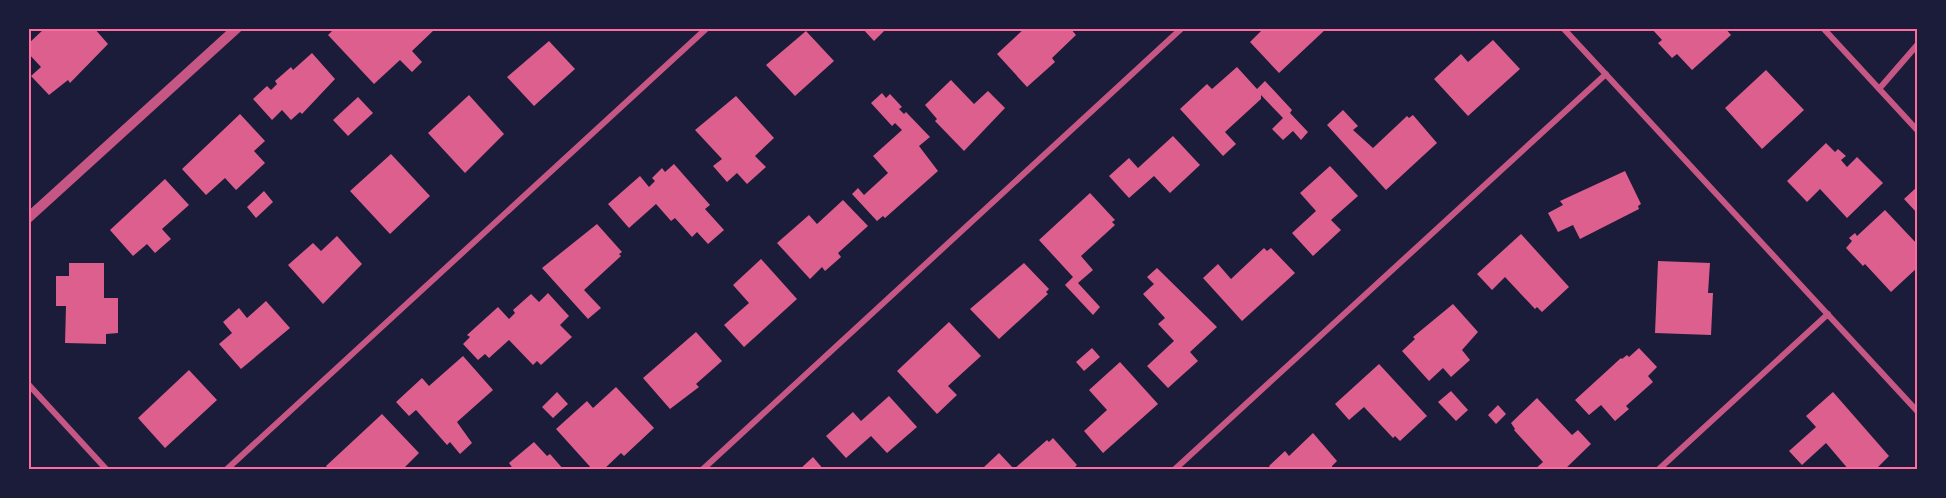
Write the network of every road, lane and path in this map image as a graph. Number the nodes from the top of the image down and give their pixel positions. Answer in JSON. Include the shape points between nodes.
{"nodes":[{"id":1,"x":237,"y":28,"type":"edge"},
{"id":2,"x":707,"y":28,"type":"edge"},
{"id":3,"x":1182,"y":28,"type":"edge"},
{"id":4,"x":1563,"y":28,"type":"edge"},
{"id":5,"x":1823,"y":28,"type":"edge"},
{"id":6,"x":1917,"y":44,"type":"edge"},
{"id":7,"x":1606,"y":74,"type":"junction"},
{"id":8,"x":1879,"y":89,"type":"junction"},
{"id":9,"x":1917,"y":131,"type":"edge"},
{"id":10,"x":28,"y":218,"type":"edge"},
{"id":11,"x":1828,"y":314,"type":"junction"},
{"id":12,"x":28,"y":384,"type":"edge"},
{"id":13,"x":1917,"y":412,"type":"edge"},
{"id":14,"x":107,"y":470,"type":"edge"},
{"id":15,"x":226,"y":470,"type":"edge"},
{"id":16,"x":702,"y":470,"type":"edge"},
{"id":17,"x":1174,"y":470,"type":"edge"},
{"id":18,"x":1658,"y":470,"type":"edge"}],
"edges":[{"from":1,"to":10,"type":"street"},
{"from":2,"to":15,"type":"street"},
{"from":3,"to":16,"type":"street"},
{"from":4,"to":7,"type":"street"},
{"from":5,"to":8,"type":"street"},
{"from":6,"to":8,"type":"street"},
{"from":7,"to":11,"type":"street"},
{"from":7,"to":17,"type":"street"},
{"from":8,"to":9,"type":"street"},
{"from":11,"to":13,"type":"street"},
{"from":11,"to":18,"type":"street"},
{"from":12,"to":14,"type":"street"}]}
